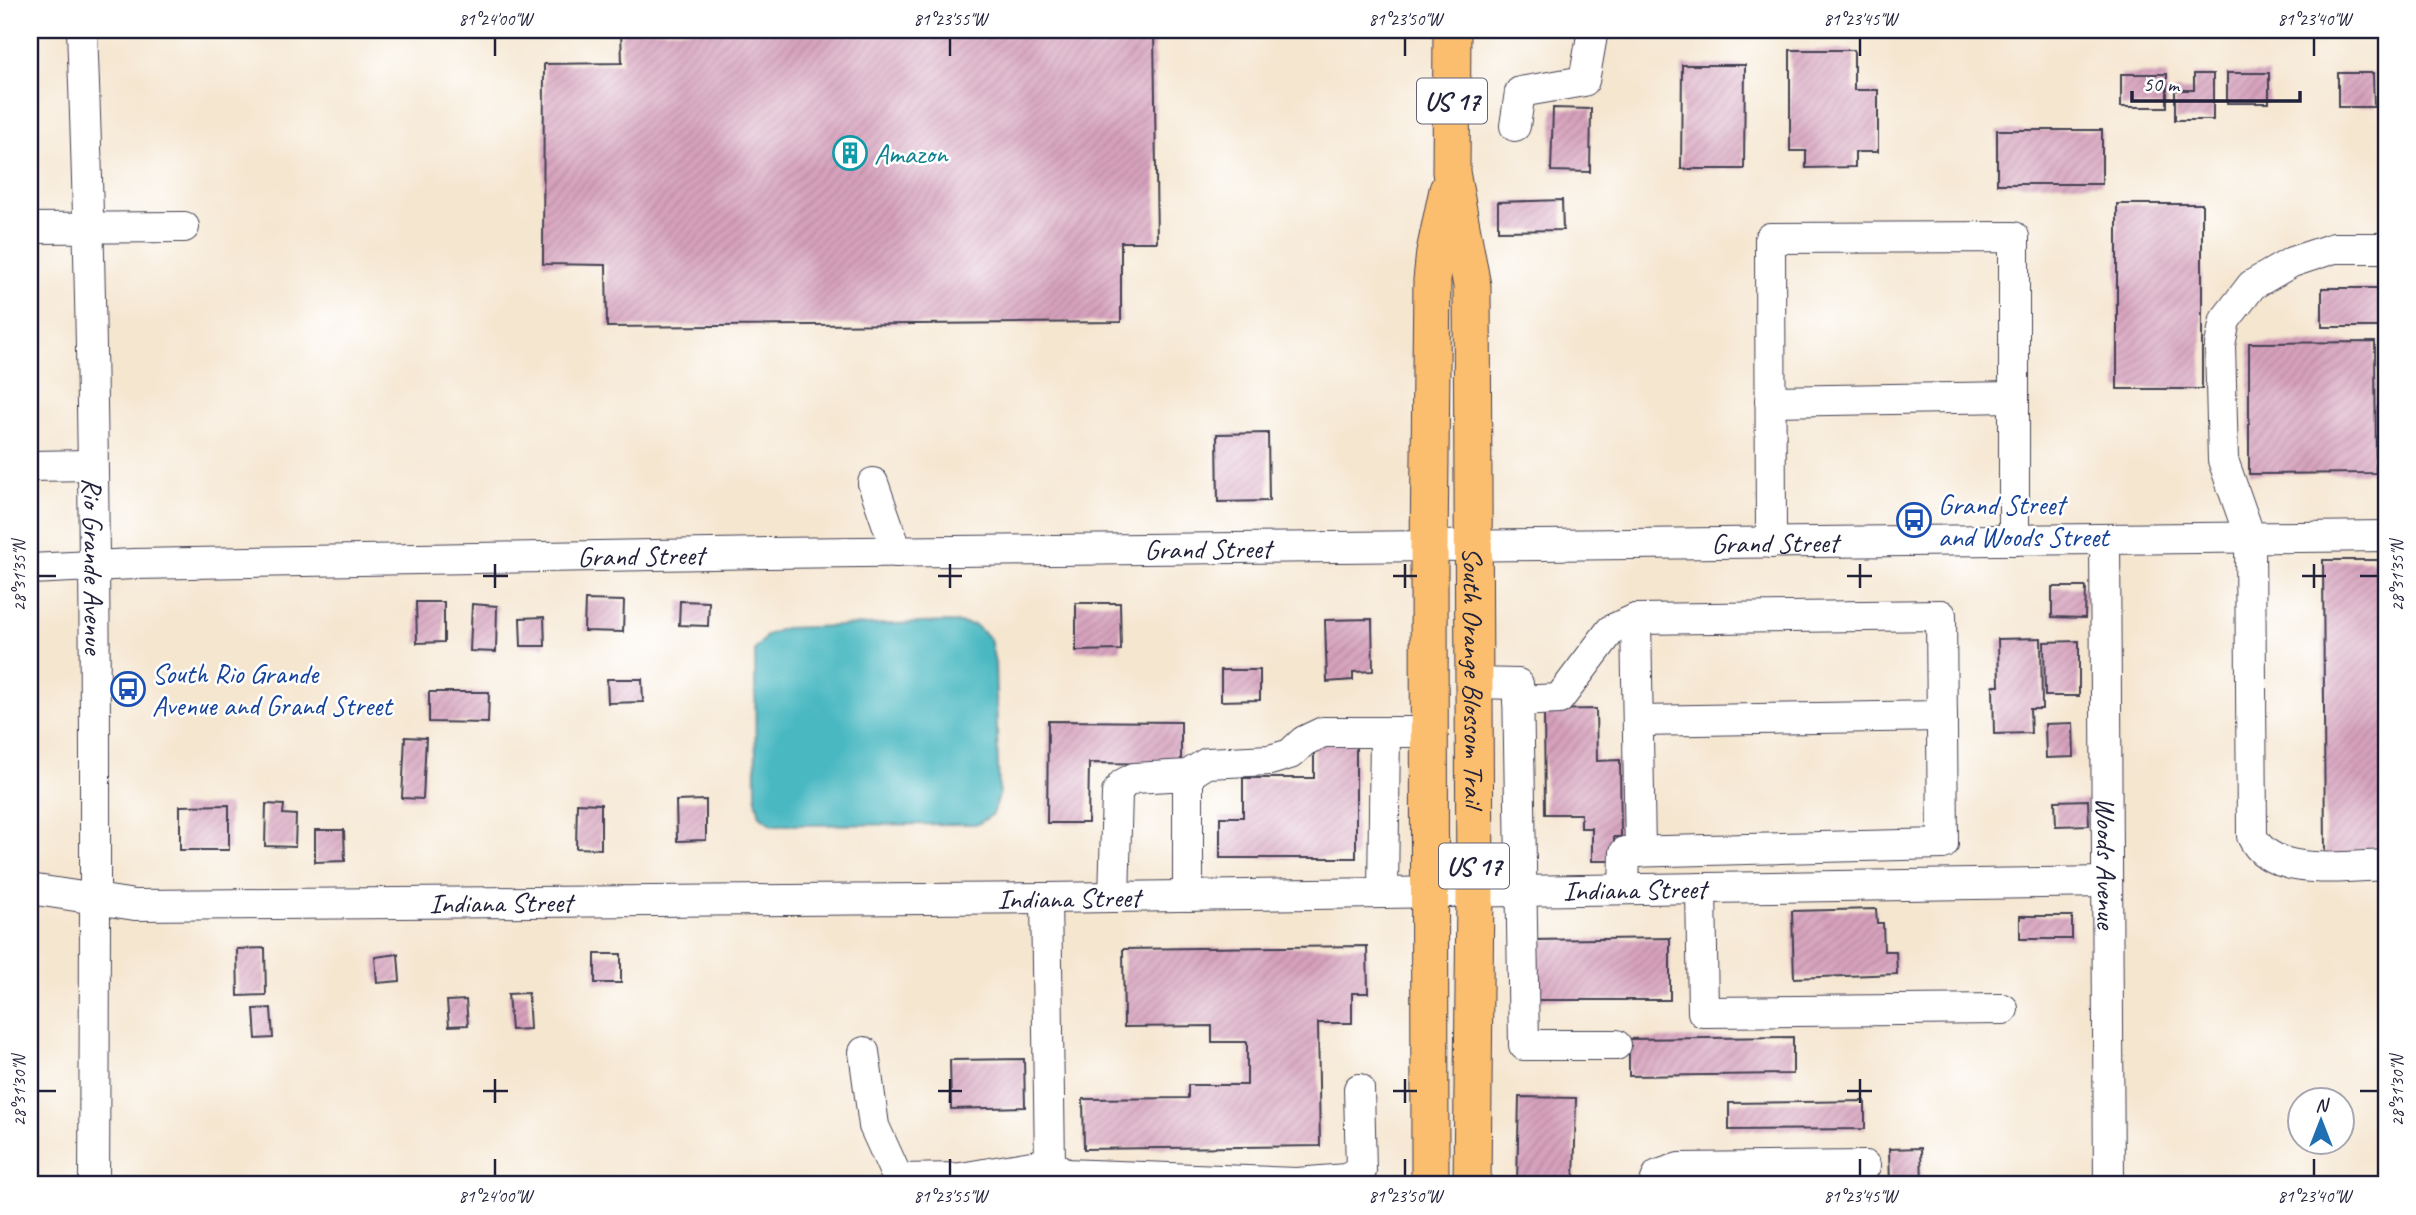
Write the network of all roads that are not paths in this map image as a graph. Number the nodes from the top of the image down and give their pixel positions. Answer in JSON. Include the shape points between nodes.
{"nodes":[{"id":1,"x":82,"y":30,"type":"edge"},
{"id":2,"x":1452,"y":30,"type":"edge"},
{"id":3,"x":1594,"y":30,"type":"edge"},
{"id":4,"x":1515,"y":126,"type":"dead end"},
{"id":5,"x":1451,"y":172,"type":"junction"},
{"id":6,"x":30,"y":228,"type":"edge"},
{"id":7,"x":89,"y":228,"type":"junction"},
{"id":8,"x":184,"y":228,"type":"dead end"},
{"id":9,"x":2386,"y":248,"type":"edge"},
{"id":10,"x":2014,"y":397,"type":"junction"},
{"id":11,"x":1770,"y":401,"type":"junction"},
{"id":12,"x":30,"y":466,"type":"edge"},
{"id":13,"x":91,"y":466,"type":"junction"},
{"id":14,"x":873,"y":482,"type":"dead end"},
{"id":15,"x":2386,"y":536,"type":"edge"},
{"id":16,"x":2250,"y":537,"type":"junction"},
{"id":17,"x":2105,"y":539,"type":"junction"},
{"id":18,"x":2014,"y":540,"type":"junction"},
{"id":19,"x":1771,"y":543,"type":"junction"},
{"id":20,"x":1429,"y":546,"type":"junction"},
{"id":21,"x":1472,"y":547,"type":"junction"},
{"id":22,"x":897,"y":552,"type":"junction"},
{"id":23,"x":93,"y":566,"type":"junction"},
{"id":24,"x":30,"y":569,"type":"edge"},
{"id":25,"x":1636,"y":619,"type":"junction"},
{"id":26,"x":1473,"y":683,"type":"junction"},
{"id":27,"x":1518,"y":701,"type":"junction"},
{"id":28,"x":1942,"y":716,"type":"junction"},
{"id":29,"x":1638,"y":721,"type":"junction"},
{"id":30,"x":1385,"y":732,"type":"junction"},
{"id":31,"x":1429,"y":732,"type":"junction"},
{"id":32,"x":1188,"y":775,"type":"junction"},
{"id":33,"x":1640,"y":852,"type":"junction"},
{"id":34,"x":2386,"y":865,"type":"edge"},
{"id":35,"x":2108,"y":882,"type":"junction"},
{"id":36,"x":1700,"y":888,"type":"junction"},
{"id":37,"x":30,"y":889,"type":"edge"},
{"id":38,"x":1624,"y":889,"type":"junction"},
{"id":39,"x":1475,"y":891,"type":"junction"},
{"id":40,"x":1521,"y":891,"type":"junction"},
{"id":41,"x":1430,"y":892,"type":"junction"},
{"id":42,"x":1383,"y":893,"type":"junction"},
{"id":43,"x":1188,"y":896,"type":"junction"},
{"id":44,"x":1114,"y":897,"type":"junction"},
{"id":45,"x":1046,"y":898,"type":"junction"},
{"id":46,"x":95,"y":900,"type":"junction"},
{"id":47,"x":2003,"y":1009,"type":"dead end"},
{"id":48,"x":1616,"y":1045,"type":"dead end"},
{"id":49,"x":864,"y":1052,"type":"dead end"},
{"id":50,"x":1359,"y":1089,"type":"dead end"},
{"id":51,"x":1050,"y":1164,"type":"junction"},
{"id":52,"x":1865,"y":1166,"type":"dead end"},
{"id":53,"x":94,"y":1185,"type":"edge"},
{"id":54,"x":1430,"y":1185,"type":"edge"},
{"id":55,"x":1472,"y":1185,"type":"edge"},
{"id":56,"x":1654,"y":1185,"type":"edge"},
{"id":57,"x":2109,"y":1185,"type":"edge"}],
"edges":[{"from":1,"to":7,"type":"street","name":"Rio Grande Avenue"},
{"from":2,"to":5,"type":"main road","name":"South Orange Blossom Trail","number":"US 17"},
{"from":3,"to":4,"type":"street","via":[[1584,81],[1520,92]]},
{"from":5,"to":20,"type":"main road","name":"South Orange Blossom Trail","number":"US 17","via":[[1432,281]]},
{"from":5,"to":21,"type":"main road","name":"South Orange Blossom Trail","number":"US 17","via":[[1472,286]]},
{"from":6,"to":7,"type":"street"},
{"from":7,"to":8,"type":"street"},
{"from":7,"to":13,"type":"street","name":"Rio Grande Avenue"},
{"from":9,"to":16,"type":"street","via":[[2334,248],[2292,262],[2252,285],[2225,320],[2220,345],[2223,460]]},
{"from":10,"to":11,"type":"street"},
{"from":10,"to":11,"type":"street","via":[[2014,237],[1770,238]]},
{"from":10,"to":18,"type":"street"},
{"from":11,"to":19,"type":"street"},
{"from":12,"to":13,"type":"street"},
{"from":13,"to":23,"type":"street","name":"Rio Grande Avenue"},
{"from":14,"to":22,"type":"street"},
{"from":15,"to":16,"type":"street","name":"Grand Street"},
{"from":16,"to":17,"type":"street","name":"Grand Street"},
{"from":16,"to":34,"type":"street","via":[[2252,836],[2258,848],[2272,858],[2305,867]]},
{"from":17,"to":18,"type":"street","name":"Grand Street"},
{"from":17,"to":35,"type":"street","name":"Woods Avenue"},
{"from":18,"to":19,"type":"street","name":"Grand Street"},
{"from":19,"to":21,"type":"street","name":"Grand Street"},
{"from":20,"to":21,"type":"street","name":"Grand Street"},
{"from":20,"to":22,"type":"street","name":"Grand Street"},
{"from":20,"to":31,"type":"main road","name":"South Orange Blossom Trail","number":"US 17"},
{"from":21,"to":26,"type":"main road","name":"South Orange Blossom Trail","number":"US 17"},
{"from":22,"to":23,"type":"street","name":"Grand Street"},
{"from":23,"to":24,"type":"street","name":"Grand Street"},
{"from":23,"to":46,"type":"street","name":"Rio Grande Avenue"},
{"from":25,"to":27,"type":"street","via":[[1611,630],[1559,699]]},
{"from":25,"to":28,"type":"street","via":[[1941,615]]},
{"from":25,"to":29,"type":"street"},
{"from":26,"to":27,"type":"street","via":[[1517,684]]},
{"from":26,"to":39,"type":"main road","name":"South Orange Blossom Trail","number":"US 17"},
{"from":27,"to":40,"type":"street"},
{"from":28,"to":29,"type":"street"},
{"from":28,"to":33,"type":"street","via":[[1943,844]]},
{"from":29,"to":33,"type":"street"},
{"from":30,"to":31,"type":"street"},
{"from":30,"to":32,"type":"street","via":[[1323,732],[1290,754],[1270,760],[1207,763]]},
{"from":30,"to":42,"type":"street"},
{"from":31,"to":41,"type":"main road","name":"South Orange Blossom Trail","number":"US 17"},
{"from":32,"to":43,"type":"street"},
{"from":32,"to":44,"type":"street","via":[[1134,778],[1117,793]]},
{"from":33,"to":38,"type":"street","via":[[1625,852]]},
{"from":35,"to":36,"type":"street","name":"Indiana Street"},
{"from":35,"to":57,"type":"street","name":"Woods Avenue"},
{"from":36,"to":38,"type":"street","name":"Indiana Street"},
{"from":36,"to":47,"type":"street","via":[[1703,1012]]},
{"from":37,"to":46,"type":"street","name":"Indiana Street"},
{"from":38,"to":40,"type":"street","name":"Indiana Street"},
{"from":39,"to":40,"type":"street","name":"Indiana Street"},
{"from":39,"to":41,"type":"street","name":"Indiana Street"},
{"from":39,"to":55,"type":"main road","name":"South Orange Blossom Trail","number":"US 17"},
{"from":40,"to":48,"type":"street","via":[[1524,1045]]},
{"from":41,"to":42,"type":"street","name":"Indiana Street"},
{"from":41,"to":54,"type":"main road","name":"South Orange Blossom Trail","number":"US 17"},
{"from":42,"to":43,"type":"street","name":"Indiana Street"},
{"from":43,"to":44,"type":"street","name":"Indiana Street"},
{"from":44,"to":45,"type":"street","name":"Indiana Street"},
{"from":45,"to":46,"type":"street","name":"Indiana Street","via":[[149,905]]},
{"from":45,"to":51,"type":"street"},
{"from":46,"to":53,"type":"street","name":"Rio Grande Avenue"},
{"from":49,"to":51,"type":"street","via":[[874,1126],[898,1179],[961,1178]]},
{"from":50,"to":51,"type":"street","via":[[1361,1171],[1346,1180],[1297,1183],[1065,1174]]},
{"from":52,"to":56,"type":"street","via":[[1679,1168],[1658,1175]]}]}
